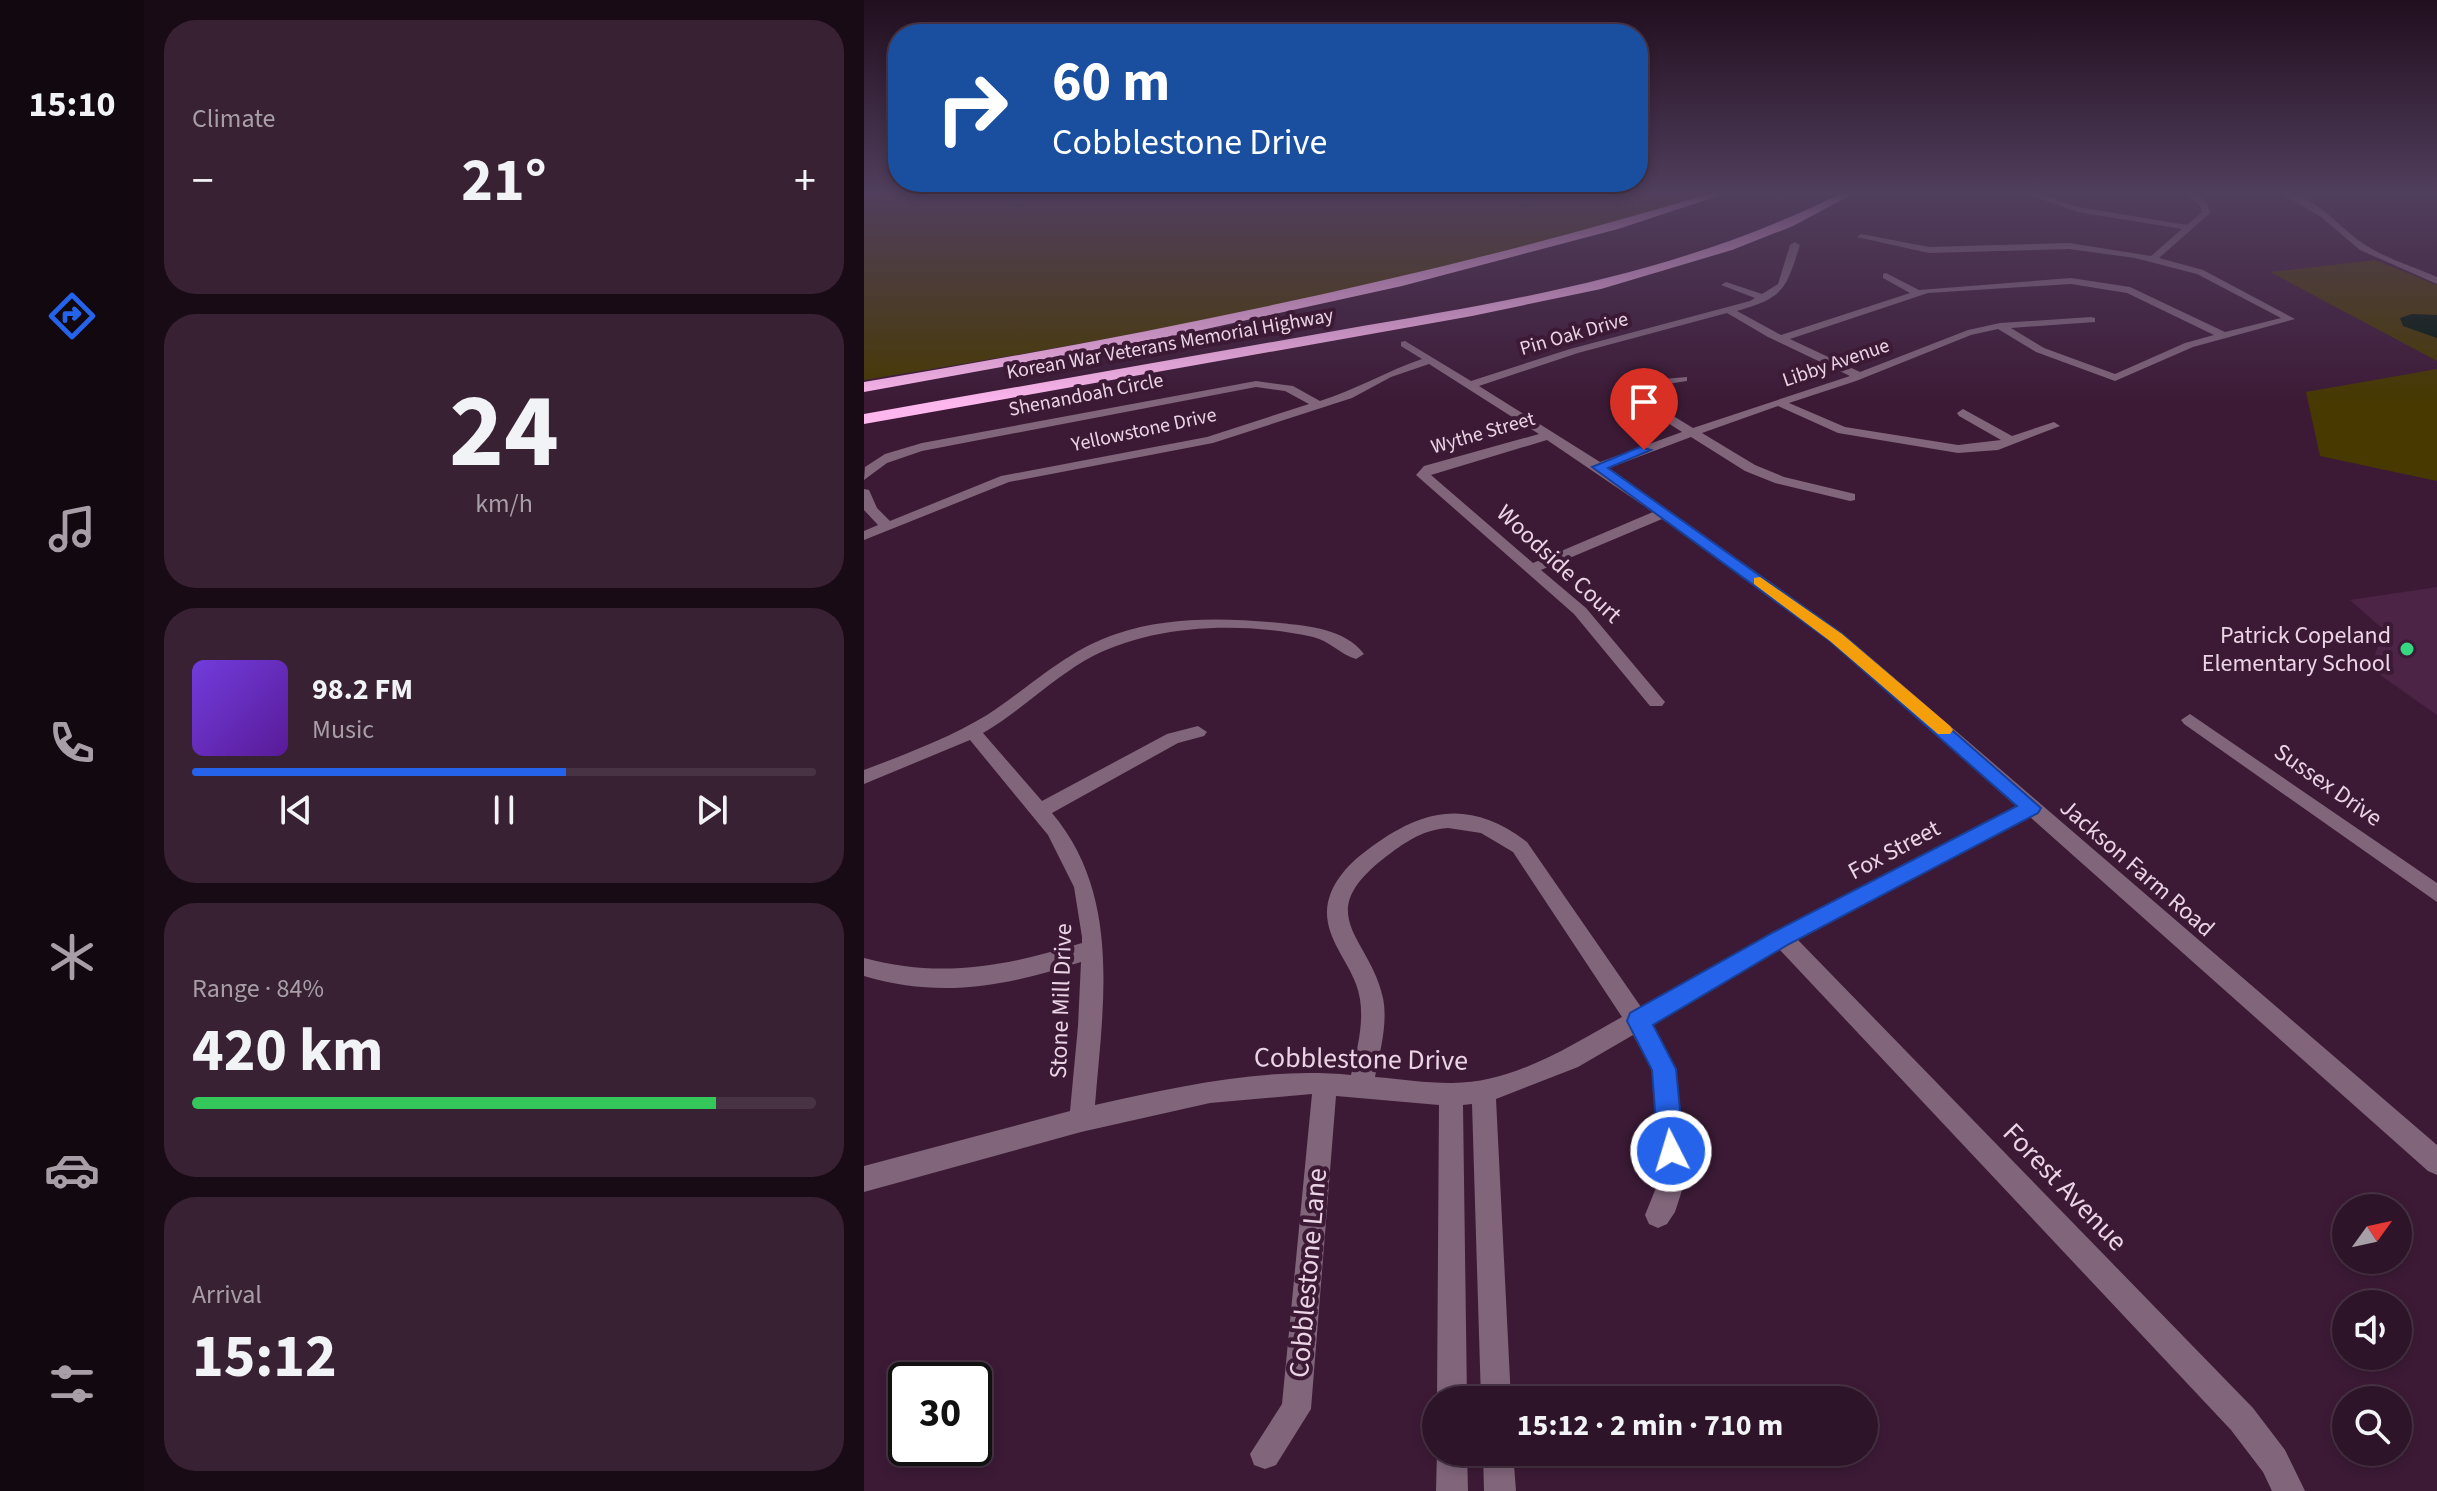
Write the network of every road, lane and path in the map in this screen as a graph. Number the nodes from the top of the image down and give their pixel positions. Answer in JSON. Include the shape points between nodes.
{"nodes":[{"id":1,"x":1478,"y":264,"type":"edge"},
{"id":2,"x":1673,"y":264,"type":"edge"},
{"id":3,"x":1789,"y":264,"type":"edge"},
{"id":4,"x":2170,"y":264,"type":"edge"},
{"id":5,"x":2398,"y":264,"type":"edge"},
{"id":6,"x":1886,"y":276,"type":"dead end"},
{"id":7,"x":2437,"y":281,"type":"edge"},
{"id":8,"x":1726,"y":285,"type":"dead end"},
{"id":9,"x":1916,"y":292,"type":"junction"},
{"id":10,"x":1765,"y":298,"type":"junction"},
{"id":11,"x":1729,"y":310,"type":"junction"},
{"id":12,"x":2091,"y":320,"type":"dead end"},
{"id":13,"x":2000,"y":326,"type":"junction"},
{"id":14,"x":2224,"y":336,"type":"junction"},
{"id":15,"x":1781,"y":339,"type":"junction"},
{"id":16,"x":1405,"y":344,"type":"dead end"},
{"id":17,"x":1431,"y":360,"type":"junction"},
{"id":18,"x":1860,"y":376,"type":"junction"},
{"id":19,"x":1683,"y":379,"type":"dead end"},
{"id":20,"x":1471,"y":385,"type":"junction"},
{"id":21,"x":864,"y":387,"type":"edge"},
{"id":22,"x":1779,"y":402,"type":"junction"},
{"id":23,"x":1319,"y":406,"type":"junction"},
{"id":24,"x":1963,"y":413,"type":"dead end"},
{"id":25,"x":864,"y":419,"type":"edge"},
{"id":26,"x":2054,"y":426,"type":"dead end"},
{"id":27,"x":1690,"y":433,"type":"junction"},
{"id":28,"x":1550,"y":435,"type":"junction"},
{"id":29,"x":2011,"y":441,"type":"junction"},
{"id":30,"x":1599,"y":467,"type":"junction"},
{"id":31,"x":1426,"y":471,"type":"joint"},
{"id":32,"x":864,"y":476,"type":"edge"},
{"id":33,"x":864,"y":493,"type":"edge"},
{"id":34,"x":1850,"y":497,"type":"dead end"},
{"id":35,"x":1664,"y":513,"type":"junction"},
{"id":36,"x":887,"y":526,"type":"junction"},
{"id":37,"x":864,"y":536,"type":"edge"},
{"id":38,"x":1533,"y":568,"type":"junction"},
{"id":39,"x":1356,"y":654,"type":"dead end"},
{"id":40,"x":1656,"y":702,"type":"dead end"},
{"id":41,"x":2190,"y":720,"type":"dead end"},
{"id":42,"x":972,"y":731,"type":"junction"},
{"id":43,"x":1198,"y":732,"type":"dead end"},
{"id":44,"x":864,"y":777,"type":"edge"},
{"id":45,"x":2031,"y":808,"type":"junction"},
{"id":46,"x":1041,"y":810,"type":"junction"},
{"id":47,"x":2437,"y":894,"type":"edge"},
{"id":48,"x":1782,"y":938,"type":"junction"},
{"id":49,"x":1093,"y":949,"type":"junction"},
{"id":50,"x":864,"y":967,"type":"edge"},
{"id":51,"x":1638,"y":1021,"type":"junction"},
{"id":52,"x":1325,"y":1083,"type":"junction"},
{"id":53,"x":1361,"y":1087,"type":"junction"},
{"id":54,"x":1484,"y":1091,"type":"junction"},
{"id":55,"x":1451,"y":1095,"type":"junction"},
{"id":56,"x":1081,"y":1120,"type":"junction"},
{"id":57,"x":2437,"y":1162,"type":"edge"},
{"id":58,"x":864,"y":1179,"type":"edge"},
{"id":59,"x":1658,"y":1215,"type":"dead end"},
{"id":60,"x":1452,"y":1386,"type":"edge"},
{"id":61,"x":1495,"y":1386,"type":"edge"},
{"id":62,"x":1265,"y":1454,"type":"dead end"},
{"id":63,"x":1452,"y":1466,"type":"edge"},
{"id":64,"x":1499,"y":1466,"type":"edge"},
{"id":65,"x":1452,"y":1491,"type":"edge"},
{"id":66,"x":1500,"y":1491,"type":"edge"},
{"id":67,"x":2289,"y":1491,"type":"edge"}],
"edges":[{"from":1,"to":21,"type":"highway","name":"Korean War Veterans Memorial Highway","via":[[1141,338]]},
{"from":2,"to":25,"type":"highway","name":"Korean War Veterans Memorial Highway","via":[[1473,311]]},
{"from":3,"to":10,"type":"street","via":[[1782,286]]},
{"from":4,"to":14,"type":"street","via":[[2200,272],[2290,319]]},
{"from":5,"to":7,"type":"street"},
{"from":6,"to":9,"type":"street"},
{"from":8,"to":10,"type":"street"},
{"from":9,"to":14,"type":"street","via":[[2030,282],[2100,283],[2142,295]]},
{"from":9,"to":15,"type":"street"},
{"from":10,"to":11,"type":"street","name":"Pin Oak Drive"},
{"from":11,"to":15,"type":"street"},
{"from":11,"to":20,"type":"street","name":"Pin Oak Drive"},
{"from":12,"to":13,"type":"street","name":"Libby Avenue"},
{"from":13,"to":14,"type":"street","via":[[2040,350],[2115,378]]},
{"from":13,"to":18,"type":"street","name":"Libby Avenue"},
{"from":15,"to":18,"type":"street"},
{"from":16,"to":17,"type":"street","name":"Jackson Farm Road"},
{"from":17,"to":20,"type":"street","name":"Jackson Farm Road"},
{"from":17,"to":23,"type":"street","name":"Yellowstone Drive"},
{"from":18,"to":22,"type":"street","name":"Libby Avenue"},
{"from":19,"to":27,"type":"street","via":[[1651,383],[1635,394]]},
{"from":20,"to":28,"type":"street","name":"Jackson Farm Road"},
{"from":22,"to":27,"type":"street","name":"Libby Avenue"},
{"from":22,"to":29,"type":"street","via":[[1820,423],[1892,440],[1970,450]]},
{"from":23,"to":32,"type":"street","name":"Shenandoah Circle","via":[[1294,389],[1256,384],[922,447],[889,456]]},
{"from":23,"to":36,"type":"street","name":"Yellowstone Drive","via":[[1187,445],[1006,479]]},
{"from":24,"to":29,"type":"street"},
{"from":26,"to":29,"type":"street"},
{"from":27,"to":30,"type":"street","name":"Libby Avenue"},
{"from":27,"to":34,"type":"street","via":[[1762,474]]},
{"from":28,"to":30,"type":"street","name":"Jackson Farm Road"},
{"from":28,"to":31,"type":"street","name":"Wythe Street"},
{"from":30,"to":35,"type":"street","name":"Jackson Farm Road"},
{"from":31,"to":38,"type":"street","name":"Woodside Court","via":[[1424,477]]},
{"from":33,"to":36,"type":"street"},
{"from":35,"to":38,"type":"street"},
{"from":35,"to":45,"type":"street","name":"Jackson Farm Road","via":[[1836,637]]},
{"from":36,"to":37,"type":"street","name":"Yellowstone Drive"},
{"from":38,"to":40,"type":"street","name":"Woodside Court","via":[[1595,626]]},
{"from":39,"to":42,"type":"street","via":[[1329,636],[1293,629],[1201,623],[1160,627],[1094,649]]},
{"from":41,"to":47,"type":"street","name":"Sussex Drive"},
{"from":42,"to":44,"type":"street"},
{"from":42,"to":46,"type":"street","name":"Stone Mill Drive"},
{"from":43,"to":46,"type":"street","via":[[1173,738]]},
{"from":45,"to":48,"type":"street","name":"Fox Street"},
{"from":45,"to":57,"type":"street","name":"Jackson Farm Road"},
{"from":46,"to":49,"type":"street","name":"Stone Mill Drive","via":[[1084,887]]},
{"from":48,"to":51,"type":"street","name":"Cobblestone Drive"},
{"from":48,"to":67,"type":"street","name":"Forest Avenue","via":[[2242,1419],[2268,1451]]},
{"from":49,"to":50,"type":"street","via":[[1039,966],[951,981],[902,978]]},
{"from":49,"to":56,"type":"street","name":"Stone Mill Drive"},
{"from":51,"to":53,"type":"street","via":[[1520,847],[1507,835],[1479,826],[1424,823],[1360,866],[1338,900],[1339,925],[1371,995],[1373,1017]]},
{"from":51,"to":54,"type":"street","name":"Cobblestone Drive","via":[[1550,1069]]},
{"from":51,"to":59,"type":"street","via":[[1664,1069],[1673,1178]]},
{"from":52,"to":53,"type":"street","name":"Cobblestone Drive"},
{"from":52,"to":56,"type":"street","name":"Cobblestone Drive","via":[[1210,1091]]},
{"from":52,"to":62,"type":"street","name":"Cobblestone Lane","via":[[1296,1409]]},
{"from":53,"to":55,"type":"street","name":"Cobblestone Drive"},
{"from":54,"to":55,"type":"street","name":"Cobblestone Drive"},
{"from":54,"to":61,"type":"street"},
{"from":55,"to":60,"type":"street"},
{"from":56,"to":58,"type":"street","name":"Cobblestone Drive"},
{"from":63,"to":65,"type":"street"},
{"from":64,"to":66,"type":"street"}]}
